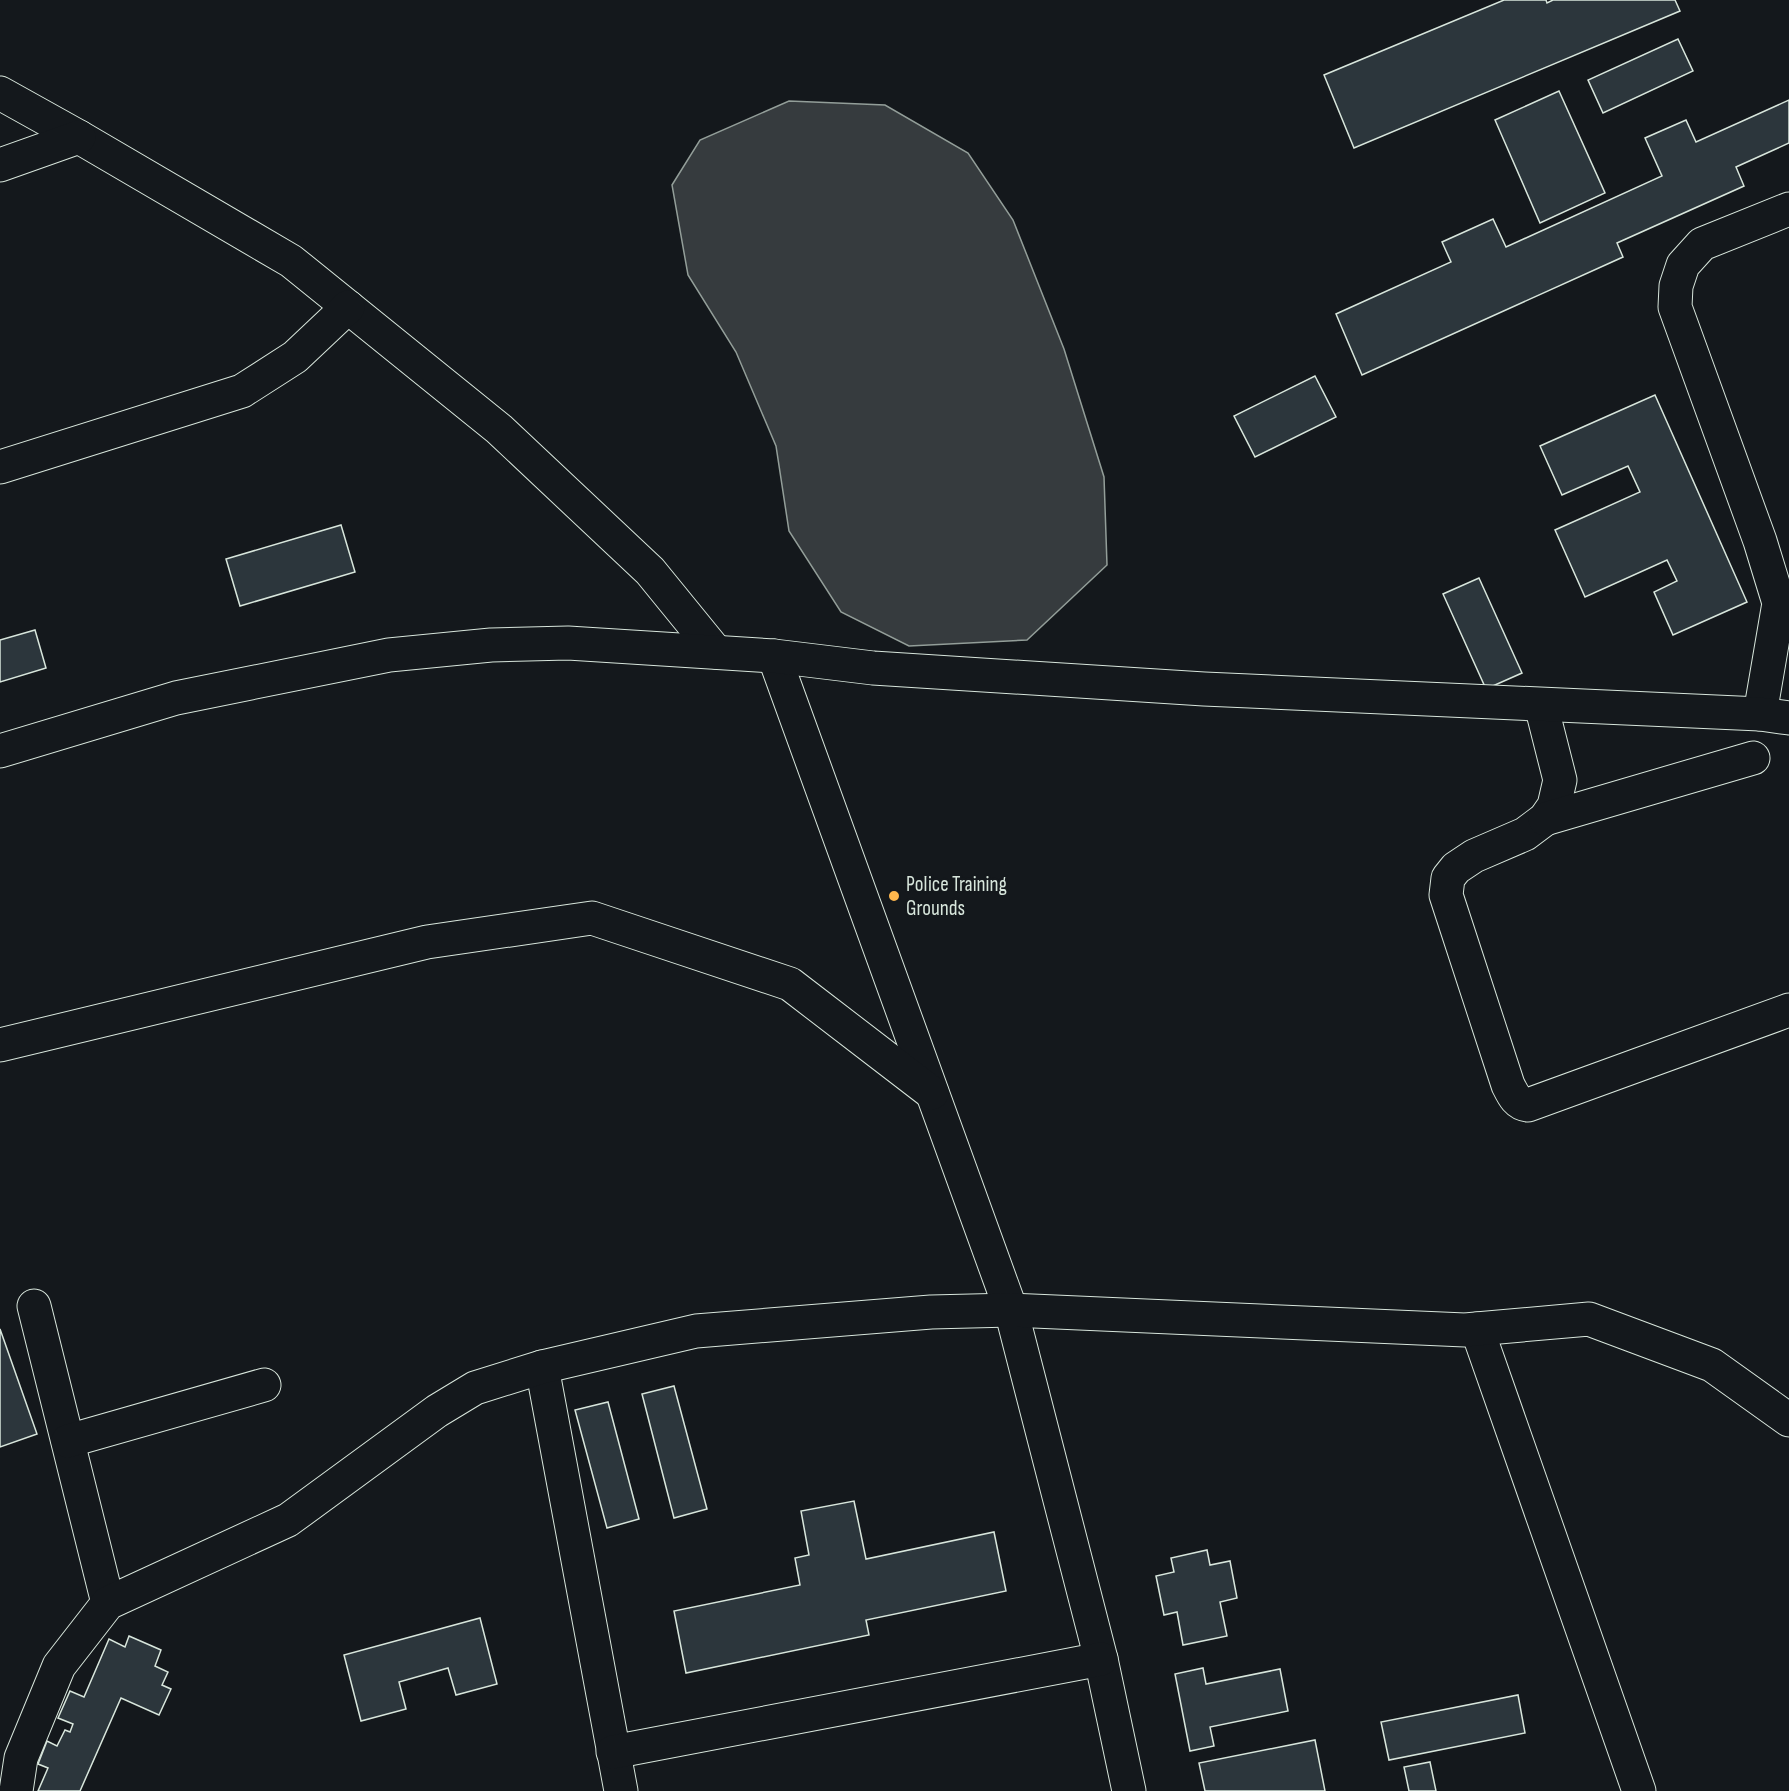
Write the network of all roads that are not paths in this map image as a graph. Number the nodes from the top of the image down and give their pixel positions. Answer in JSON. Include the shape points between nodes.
{"nodes":[{"id":1,"x":0,"y":93,"type":"edge"},
{"id":2,"x":80,"y":137,"type":"junction"},
{"id":3,"x":0,"y":165,"type":"edge"},
{"id":4,"x":1789,"y":209,"type":"edge"},
{"id":5,"x":348,"y":307,"type":"junction"},
{"id":6,"x":0,"y":467,"type":"edge"},
{"id":7,"x":716,"y":652,"type":"junction"},
{"id":8,"x":774,"y":656,"type":"junction"},
{"id":9,"x":1541,"y":705,"type":"junction"},
{"id":10,"x":1775,"y":716,"type":"edge"},
{"id":11,"x":0,"y":751,"type":"edge"},
{"id":12,"x":1753,"y":758,"type":"dead end"},
{"id":13,"x":1545,"y":819,"type":"junction"},
{"id":14,"x":1789,"y":1010,"type":"edge"},
{"id":15,"x":0,"y":1045,"type":"edge"},
{"id":16,"x":932,"y":1093,"type":"junction"},
{"id":17,"x":34,"y":1306,"type":"dead end"},
{"id":18,"x":1011,"y":1310,"type":"junction"},
{"id":19,"x":1477,"y":1329,"type":"junction"},
{"id":20,"x":542,"y":1367,"type":"junction"},
{"id":21,"x":264,"y":1384,"type":"dead end"},
{"id":22,"x":1789,"y":1420,"type":"edge"},
{"id":23,"x":68,"y":1440,"type":"junction"},
{"id":24,"x":108,"y":1603,"type":"junction"},
{"id":25,"x":1101,"y":1659,"type":"junction"},
{"id":26,"x":613,"y":1752,"type":"junction"},
{"id":27,"x":16,"y":1791,"type":"edge"},
{"id":28,"x":621,"y":1791,"type":"edge"},
{"id":29,"x":1130,"y":1791,"type":"edge"},
{"id":30,"x":1640,"y":1791,"type":"edge"}],
"edges":[{"from":1,"to":2,"type":"street"},
{"from":2,"to":3,"type":"street"},
{"from":2,"to":5,"type":"street","via":[[291,261]]},
{"from":4,"to":10,"type":"street","via":[[1702,244],[1683,265],[1676,286],[1676,307],[1779,603]]},
{"from":5,"to":6,"type":"street","via":[[295,357],[242,391]]},
{"from":5,"to":7,"type":"street","via":[[499,429],[650,570]]},
{"from":7,"to":8,"type":"street"},
{"from":7,"to":11,"type":"street","via":[[568,643],[491,645],[389,655],[176,698]]},
{"from":8,"to":9,"type":"street","via":[[873,668]]},
{"from":8,"to":16,"type":"street"},
{"from":9,"to":10,"type":"street"},
{"from":9,"to":13,"type":"street","via":[[1560,780],[1554,806]]},
{"from":12,"to":13,"type":"street"},
{"from":13,"to":14,"type":"street","via":[[1525,834],[1456,868],[1448,878],[1446,895],[1508,1085],[1521,1104],[1528,1105]]},
{"from":15,"to":16,"type":"street","via":[[427,942],[592,918],[790,984]]},
{"from":16,"to":18,"type":"street"},
{"from":17,"to":23,"type":"street"},
{"from":18,"to":19,"type":"street"},
{"from":18,"to":20,"type":"street","via":[[930,1312],[696,1331]]},
{"from":18,"to":25,"type":"street"},
{"from":19,"to":22,"type":"street","via":[[1589,1319],[1712,1365]]},
{"from":19,"to":30,"type":"street"},
{"from":20,"to":24,"type":"street","via":[[475,1388],[437,1411],[288,1520]]},
{"from":20,"to":26,"type":"street"},
{"from":21,"to":23,"type":"street"},
{"from":23,"to":24,"type":"street"},
{"from":24,"to":27,"type":"street","via":[[59,1666],[21,1758]]},
{"from":25,"to":26,"type":"street"},
{"from":25,"to":29,"type":"street"},
{"from":26,"to":28,"type":"street"}]}
